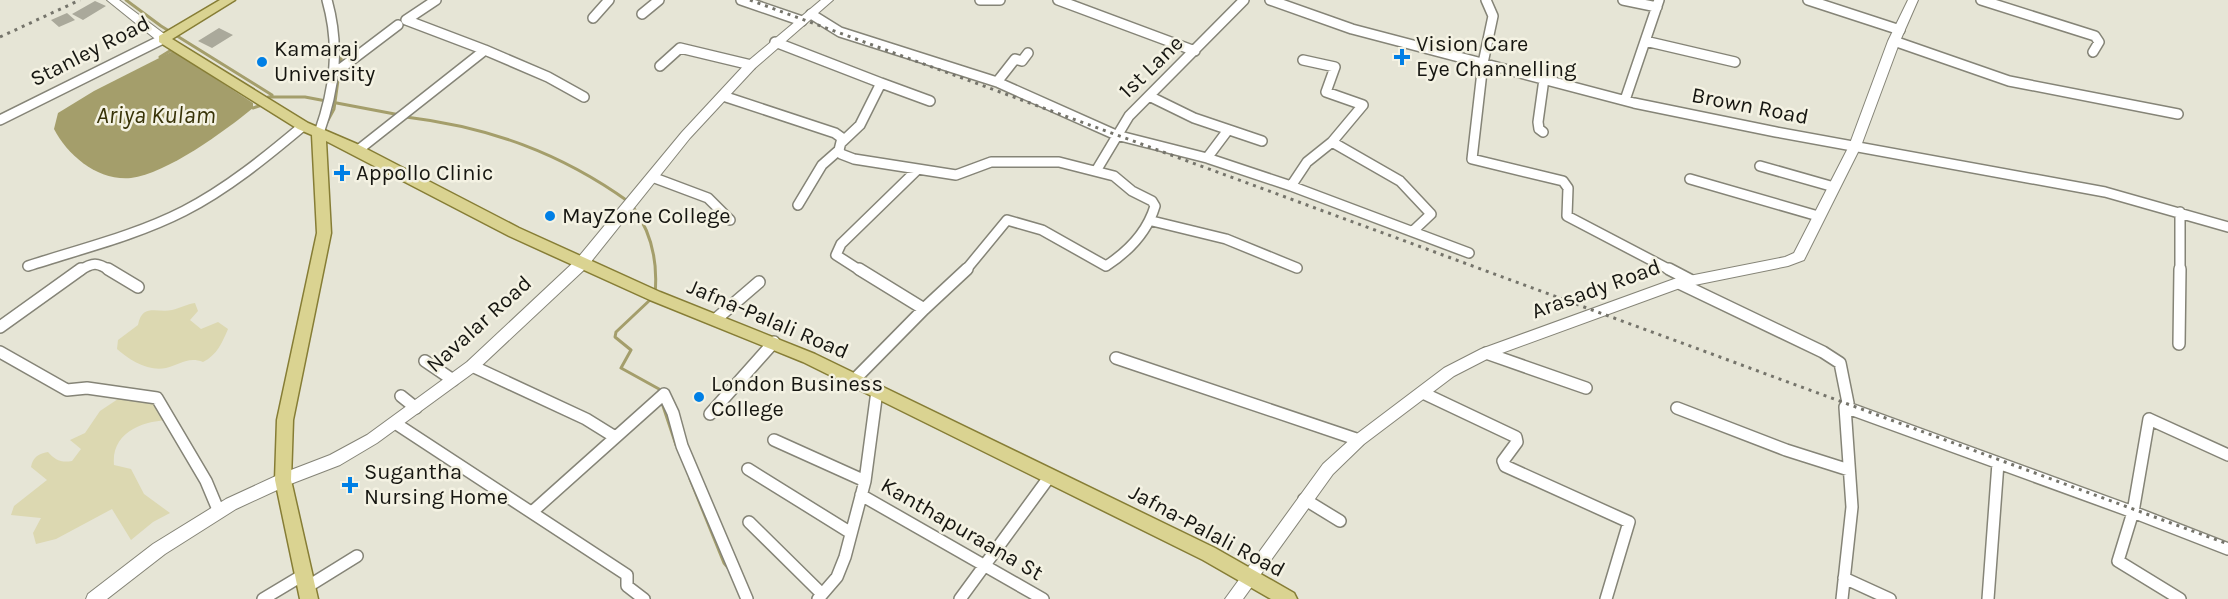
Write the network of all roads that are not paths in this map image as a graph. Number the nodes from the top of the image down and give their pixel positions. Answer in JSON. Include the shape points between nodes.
{"nodes":[{"id":1,"x":112,"y":0,"type":"edge"},
{"id":2,"x":229,"y":0,"type":"edge"},
{"id":3,"x":327,"y":0,"type":"edge"},
{"id":4,"x":436,"y":0,"type":"edge"},
{"id":5,"x":609,"y":0,"type":"edge"},
{"id":6,"x":659,"y":0,"type":"edge"},
{"id":7,"x":741,"y":0,"type":"edge"},
{"id":8,"x":828,"y":0,"type":"edge"},
{"id":9,"x":980,"y":0,"type":"edge"},
{"id":10,"x":1000,"y":0,"type":"edge"},
{"id":11,"x":1058,"y":0,"type":"edge"},
{"id":12,"x":1244,"y":0,"type":"edge"},
{"id":13,"x":1270,"y":0,"type":"edge"},
{"id":14,"x":1486,"y":0,"type":"edge"},
{"id":15,"x":1623,"y":0,"type":"edge"},
{"id":16,"x":1808,"y":0,"type":"edge"},
{"id":17,"x":1912,"y":0,"type":"edge"},
{"id":18,"x":1981,"y":0,"type":"edge"},
{"id":19,"x":1658,"y":4,"type":"edge"},
{"id":20,"x":642,"y":14,"type":"dead end"},
{"id":21,"x":593,"y":18,"type":"dead end"},
{"id":22,"x":807,"y":18,"type":"junction"},
{"id":23,"x":398,"y":25,"type":"dead end"},
{"id":24,"x":168,"y":36,"type":"junction"},
{"id":25,"x":1897,"y":36,"type":"junction"},
{"id":26,"x":1645,"y":41,"type":"junction"},
{"id":27,"x":775,"y":42,"type":"junction"},
{"id":28,"x":485,"y":50,"type":"junction"},
{"id":29,"x":1195,"y":51,"type":"junction"},
{"id":30,"x":1028,"y":52,"type":"dead end"},
{"id":31,"x":2093,"y":52,"type":"dead end"},
{"id":32,"x":1304,"y":60,"type":"dead end"},
{"id":33,"x":1735,"y":62,"type":"dead end"},
{"id":34,"x":1483,"y":63,"type":"junction"},
{"id":35,"x":751,"y":65,"type":"junction"},
{"id":36,"x":660,"y":66,"type":"dead end"},
{"id":37,"x":336,"y":72,"type":"junction"},
{"id":38,"x":1545,"y":79,"type":"junction"},
{"id":39,"x":997,"y":82,"type":"junction"},
{"id":40,"x":881,"y":83,"type":"junction"},
{"id":41,"x":723,"y":96,"type":"junction"},
{"id":42,"x":1149,"y":96,"type":"junction"},
{"id":43,"x":584,"y":97,"type":"dead end"},
{"id":44,"x":1625,"y":100,"type":"junction"},
{"id":45,"x":930,"y":101,"type":"dead end"},
{"id":46,"x":2178,"y":114,"type":"dead end"},
{"id":47,"x":0,"y":120,"type":"edge"},
{"id":48,"x":303,"y":126,"type":"junction"},
{"id":49,"x":1228,"y":130,"type":"junction"},
{"id":50,"x":1544,"y":132,"type":"dead end"},
{"id":51,"x":319,"y":133,"type":"junction"},
{"id":52,"x":1116,"y":135,"type":"junction"},
{"id":53,"x":1262,"y":141,"type":"dead end"},
{"id":54,"x":1332,"y":142,"type":"junction"},
{"id":55,"x":1855,"y":146,"type":"junction"},
{"id":56,"x":840,"y":147,"type":"junction"},
{"id":57,"x":357,"y":151,"type":"junction"},
{"id":58,"x":1207,"y":158,"type":"junction"},
{"id":59,"x":1760,"y":166,"type":"dead end"},
{"id":60,"x":917,"y":170,"type":"junction"},
{"id":61,"x":1096,"y":171,"type":"junction"},
{"id":62,"x":652,"y":177,"type":"junction"},
{"id":63,"x":1690,"y":179,"type":"dead end"},
{"id":64,"x":1290,"y":186,"type":"junction"},
{"id":65,"x":1834,"y":188,"type":"junction"},
{"id":66,"x":798,"y":205,"type":"dead end"},
{"id":67,"x":2180,"y":212,"type":"junction"},
{"id":68,"x":1818,"y":216,"type":"junction"},
{"id":69,"x":730,"y":220,"type":"dead end"},
{"id":70,"x":1152,"y":221,"type":"junction"},
{"id":71,"x":2228,"y":227,"type":"edge"},
{"id":72,"x":1413,"y":231,"type":"junction"},
{"id":73,"x":1469,"y":253,"type":"dead end"},
{"id":74,"x":581,"y":264,"type":"junction"},
{"id":75,"x":28,"y":266,"type":"dead end"},
{"id":76,"x":1297,"y":268,"type":"dead end"},
{"id":77,"x":759,"y":282,"type":"dead end"},
{"id":78,"x":1684,"y":282,"type":"junction"},
{"id":79,"x":138,"y":287,"type":"dead end"},
{"id":80,"x":924,"y":309,"type":"junction"},
{"id":81,"x":716,"y":319,"type":"junction"},
{"id":82,"x":0,"y":327,"type":"edge"},
{"id":83,"x":774,"y":342,"type":"junction"},
{"id":84,"x":2179,"y":344,"type":"dead end"},
{"id":85,"x":0,"y":352,"type":"edge"},
{"id":86,"x":1486,"y":353,"type":"junction"},
{"id":87,"x":1116,"y":358,"type":"dead end"},
{"id":88,"x":425,"y":361,"type":"dead end"},
{"id":89,"x":472,"y":366,"type":"junction"},
{"id":90,"x":453,"y":380,"type":"junction"},
{"id":91,"x":854,"y":380,"type":"junction"},
{"id":92,"x":1586,"y":388,"type":"dead end"},
{"id":93,"x":877,"y":391,"type":"junction"},
{"id":94,"x":1423,"y":393,"type":"junction"},
{"id":95,"x":401,"y":396,"type":"dead end"},
{"id":96,"x":1845,"y":406,"type":"junction"},
{"id":97,"x":416,"y":408,"type":"junction"},
{"id":98,"x":1677,"y":408,"type":"dead end"},
{"id":99,"x":710,"y":414,"type":"dead end"},
{"id":100,"x":395,"y":423,"type":"junction"},
{"id":101,"x":615,"y":437,"type":"junction"},
{"id":102,"x":774,"y":440,"type":"dead end"},
{"id":103,"x":1359,"y":440,"type":"junction"},
{"id":104,"x":2228,"y":455,"type":"edge"},
{"id":105,"x":1998,"y":463,"type":"junction"},
{"id":106,"x":748,"y":469,"type":"dead end"},
{"id":107,"x":1849,"y":470,"type":"junction"},
{"id":108,"x":1050,"y":476,"type":"junction"},
{"id":109,"x":283,"y":480,"type":"junction"},
{"id":110,"x":865,"y":481,"type":"junction"},
{"id":111,"x":861,"y":495,"type":"junction"},
{"id":112,"x":1304,"y":499,"type":"junction"},
{"id":113,"x":219,"y":512,"type":"junction"},
{"id":114,"x":532,"y":512,"type":"junction"},
{"id":115,"x":2133,"y":512,"type":"junction"},
{"id":116,"x":1340,"y":521,"type":"dead end"},
{"id":117,"x":749,"y":522,"type":"dead end"},
{"id":118,"x":851,"y":532,"type":"junction"},
{"id":119,"x":2228,"y":549,"type":"edge"},
{"id":120,"x":357,"y":556,"type":"dead end"},
{"id":121,"x":987,"y":568,"type":"junction"},
{"id":122,"x":1249,"y":576,"type":"junction"},
{"id":123,"x":1844,"y":578,"type":"junction"},
{"id":124,"x":306,"y":587,"type":"edge"},
{"id":125,"x":820,"y":597,"type":"edge"},
{"id":126,"x":94,"y":599,"type":"edge"},
{"id":127,"x":263,"y":599,"type":"edge"},
{"id":128,"x":644,"y":599,"type":"edge"},
{"id":129,"x":747,"y":599,"type":"edge"},
{"id":130,"x":960,"y":599,"type":"edge"},
{"id":131,"x":1043,"y":599,"type":"edge"},
{"id":132,"x":1233,"y":599,"type":"edge"},
{"id":133,"x":1288,"y":599,"type":"edge"},
{"id":134,"x":1606,"y":599,"type":"edge"},
{"id":135,"x":1842,"y":599,"type":"edge"},
{"id":136,"x":1890,"y":599,"type":"edge"},
{"id":137,"x":1989,"y":599,"type":"edge"},
{"id":138,"x":2180,"y":599,"type":"edge"}],
"edges":[{"from":1,"to":24,"type":"main road","name":"Jafna-Palali Road"},
{"from":2,"to":24,"type":"main road","name":"Stanley Road"},
{"from":3,"to":37,"type":"street"},
{"from":4,"to":28,"type":"street","via":[[406,20]]},
{"from":5,"to":21,"type":"street"},
{"from":6,"to":20,"type":"street"},
{"from":7,"to":22,"type":"street"},
{"from":8,"to":22,"type":"main road","name":"Navalar Road"},
{"from":9,"to":10,"type":"street"},
{"from":11,"to":29,"type":"street"},
{"from":12,"to":29,"type":"street","name":"1st Lane"},
{"from":13,"to":34,"type":"street","name":"Brown Road","via":[[1352,29]]},
{"from":14,"to":34,"type":"street","via":[[1493,16]]},
{"from":15,"to":19,"type":"street"},
{"from":16,"to":25,"type":"street"},
{"from":17,"to":25,"type":"main road","name":"Arasady Road"},
{"from":18,"to":31,"type":"street","via":[[2095,36],[2099,42]]},
{"from":19,"to":26,"type":"street"},
{"from":22,"to":27,"type":"main road","name":"Navalar Road"},
{"from":22,"to":39,"type":"street"},
{"from":23,"to":37,"type":"street"},
{"from":24,"to":47,"type":"street","name":"Stanley Road"},
{"from":24,"to":48,"type":"main road","name":"Jafna-Palali Road"},
{"from":25,"to":46,"type":"street","via":[[2009,81]]},
{"from":25,"to":55,"type":"main road","name":"Arasady Road"},
{"from":26,"to":33,"type":"street"},
{"from":26,"to":44,"type":"street"},
{"from":27,"to":35,"type":"main road","name":"Navalar Road"},
{"from":27,"to":40,"type":"street"},
{"from":28,"to":43,"type":"street"},
{"from":28,"to":57,"type":"street"},
{"from":29,"to":42,"type":"street","name":"1st Lane"},
{"from":30,"to":39,"type":"street","via":[[1022,61],[1015,59]]},
{"from":32,"to":54,"type":"street","via":[[1335,67],[1326,92],[1363,105]]},
{"from":34,"to":38,"type":"street","name":"Brown Road"},
{"from":34,"to":78,"type":"street","via":[[1472,159],[1563,181],[1568,188],[1568,216]]},
{"from":35,"to":36,"type":"street","via":[[680,48]]},
{"from":35,"to":41,"type":"main road","name":"Navalar Road"},
{"from":37,"to":51,"type":"street"},
{"from":38,"to":44,"type":"street","name":"Brown Road"},
{"from":38,"to":50,"type":"street","via":[[1538,122]]},
{"from":39,"to":52,"type":"street"},
{"from":40,"to":45,"type":"street"},
{"from":40,"to":56,"type":"street","via":[[860,125]]},
{"from":41,"to":56,"type":"street","via":[[836,133],[842,138]]},
{"from":41,"to":62,"type":"main road","name":"Navalar Road"},
{"from":42,"to":49,"type":"street"},
{"from":42,"to":52,"type":"street","name":"1st Lane","via":[[1128,116]]},
{"from":44,"to":55,"type":"street","name":"Brown Road"},
{"from":48,"to":51,"type":"main road","name":"Jafna-Palali Road"},
{"from":48,"to":75,"type":"street","via":[[220,188],[169,218]]},
{"from":49,"to":53,"type":"street"},
{"from":49,"to":58,"type":"street"},
{"from":51,"to":57,"type":"main road","name":"Jafna-Palali Road"},
{"from":51,"to":109,"type":"main road","via":[[324,233],[285,420]]},
{"from":52,"to":58,"type":"street"},
{"from":52,"to":61,"type":"street","name":"1st Lane"},
{"from":54,"to":64,"type":"street","via":[[1307,162]]},
{"from":54,"to":72,"type":"street","via":[[1400,181],[1431,214]]},
{"from":55,"to":65,"type":"main road","name":"Arasady Road"},
{"from":55,"to":67,"type":"street","name":"Brown Road","via":[[2105,192]]},
{"from":56,"to":60,"type":"street","via":[[845,156],[854,159]]},
{"from":56,"to":66,"type":"street","via":[[822,165]]},
{"from":57,"to":74,"type":"main road","name":"Jafna-Palali Road"},
{"from":58,"to":64,"type":"street"},
{"from":59,"to":65,"type":"street"},
{"from":60,"to":61,"type":"street","via":[[956,175],[991,162],[1045,160]]},
{"from":60,"to":80,"type":"street","via":[[841,244],[836,255]]},
{"from":61,"to":70,"type":"street","via":[[1114,176],[1152,201]]},
{"from":62,"to":69,"type":"street","via":[[708,198]]},
{"from":62,"to":74,"type":"main road","name":"Navalar Road"},
{"from":63,"to":68,"type":"street"},
{"from":64,"to":72,"type":"street"},
{"from":65,"to":68,"type":"main road","name":"Arasady Road"},
{"from":67,"to":71,"type":"street","name":"Brown Road"},
{"from":67,"to":84,"type":"street"},
{"from":68,"to":78,"type":"main road","name":"Arasady Road","via":[[1798,256],[1788,261]]},
{"from":70,"to":76,"type":"street","via":[[1226,239]]},
{"from":70,"to":80,"type":"street","via":[[1119,257],[1103,266],[1041,230],[1007,220],[970,266]]},
{"from":72,"to":73,"type":"street"},
{"from":74,"to":81,"type":"main road","name":"Jafna-Palali Road"},
{"from":74,"to":89,"type":"main road","name":"Navalar Road"},
{"from":77,"to":81,"type":"street"},
{"from":78,"to":86,"type":"main road","name":"Arasady Road"},
{"from":78,"to":96,"type":"street","via":[[1840,363],[1848,403]]},
{"from":79,"to":82,"type":"street","via":[[98,263],[91,263]]},
{"from":80,"to":91,"type":"street"},
{"from":81,"to":83,"type":"main road","name":"Jafna-Palali Road"},
{"from":83,"to":91,"type":"main road","name":"Jafna-Palali Road"},
{"from":83,"to":99,"type":"street"},
{"from":85,"to":113,"type":"street","via":[[67,390],[87,388],[157,398],[206,481]]},
{"from":86,"to":92,"type":"street"},
{"from":86,"to":94,"type":"main road","name":"Arasady Road","via":[[1449,372]]},
{"from":87,"to":103,"type":"street"},
{"from":88,"to":90,"type":"street"},
{"from":89,"to":90,"type":"main road","name":"Navalar Road"},
{"from":89,"to":101,"type":"street","via":[[586,419]]},
{"from":90,"to":97,"type":"main road","name":"Navalar Road"},
{"from":91,"to":93,"type":"main road","name":"Jafna-Palali Road"},
{"from":93,"to":108,"type":"main road","name":"Jafna-Palali Road"},
{"from":93,"to":110,"type":"street"},
{"from":94,"to":103,"type":"main road","name":"Arasady Road"},
{"from":94,"to":134,"type":"street","via":[[1516,437],[1517,442],[1503,461],[1505,466],[1629,522]]},
{"from":95,"to":97,"type":"street"},
{"from":96,"to":105,"type":"street"},
{"from":96,"to":107,"type":"street"},
{"from":97,"to":100,"type":"main road","name":"Navalar Road"},
{"from":98,"to":107,"type":"street"},
{"from":100,"to":109,"type":"main road","name":"Navalar Road","via":[[334,460]]},
{"from":100,"to":114,"type":"street"},
{"from":101,"to":114,"type":"street"},
{"from":101,"to":129,"type":"street","via":[[664,394],[711,522]]},
{"from":102,"to":110,"type":"street"},
{"from":103,"to":112,"type":"main road","name":"Arasady Road"},
{"from":104,"to":115,"type":"street","via":[[2150,419]]},
{"from":105,"to":115,"type":"street"},
{"from":105,"to":137,"type":"street"},
{"from":106,"to":118,"type":"street"},
{"from":107,"to":123,"type":"street","via":[[1852,507]]},
{"from":108,"to":121,"type":"street"},
{"from":108,"to":122,"type":"main road","name":"Jafna-Palali Road"},
{"from":109,"to":113,"type":"main road","name":"Navalar Road"},
{"from":109,"to":124,"type":"main road"},
{"from":110,"to":111,"type":"street"},
{"from":111,"to":118,"type":"street"},
{"from":111,"to":121,"type":"street","name":"Kanthapuraana St"},
{"from":112,"to":116,"type":"street"},
{"from":112,"to":122,"type":"main road","name":"Arasady Road"},
{"from":113,"to":126,"type":"main road","name":"Navalar Road","via":[[159,549]]},
{"from":114,"to":128,"type":"street","via":[[627,574],[627,586]]},
{"from":115,"to":119,"type":"street"},
{"from":115,"to":138,"type":"street","via":[[2118,556],[2119,564]]},
{"from":117,"to":125,"type":"street"},
{"from":118,"to":125,"type":"street","via":[[837,577]]},
{"from":120,"to":124,"type":"street"},
{"from":121,"to":130,"type":"street"},
{"from":121,"to":131,"type":"street","name":"Kanthapuraana St"},
{"from":122,"to":132,"type":"main road","name":"Arasady Road"},
{"from":122,"to":133,"type":"main road","name":"Jafna-Palali Road"},
{"from":123,"to":135,"type":"street"},
{"from":123,"to":136,"type":"street"},
{"from":124,"to":127,"type":"street"}]}
